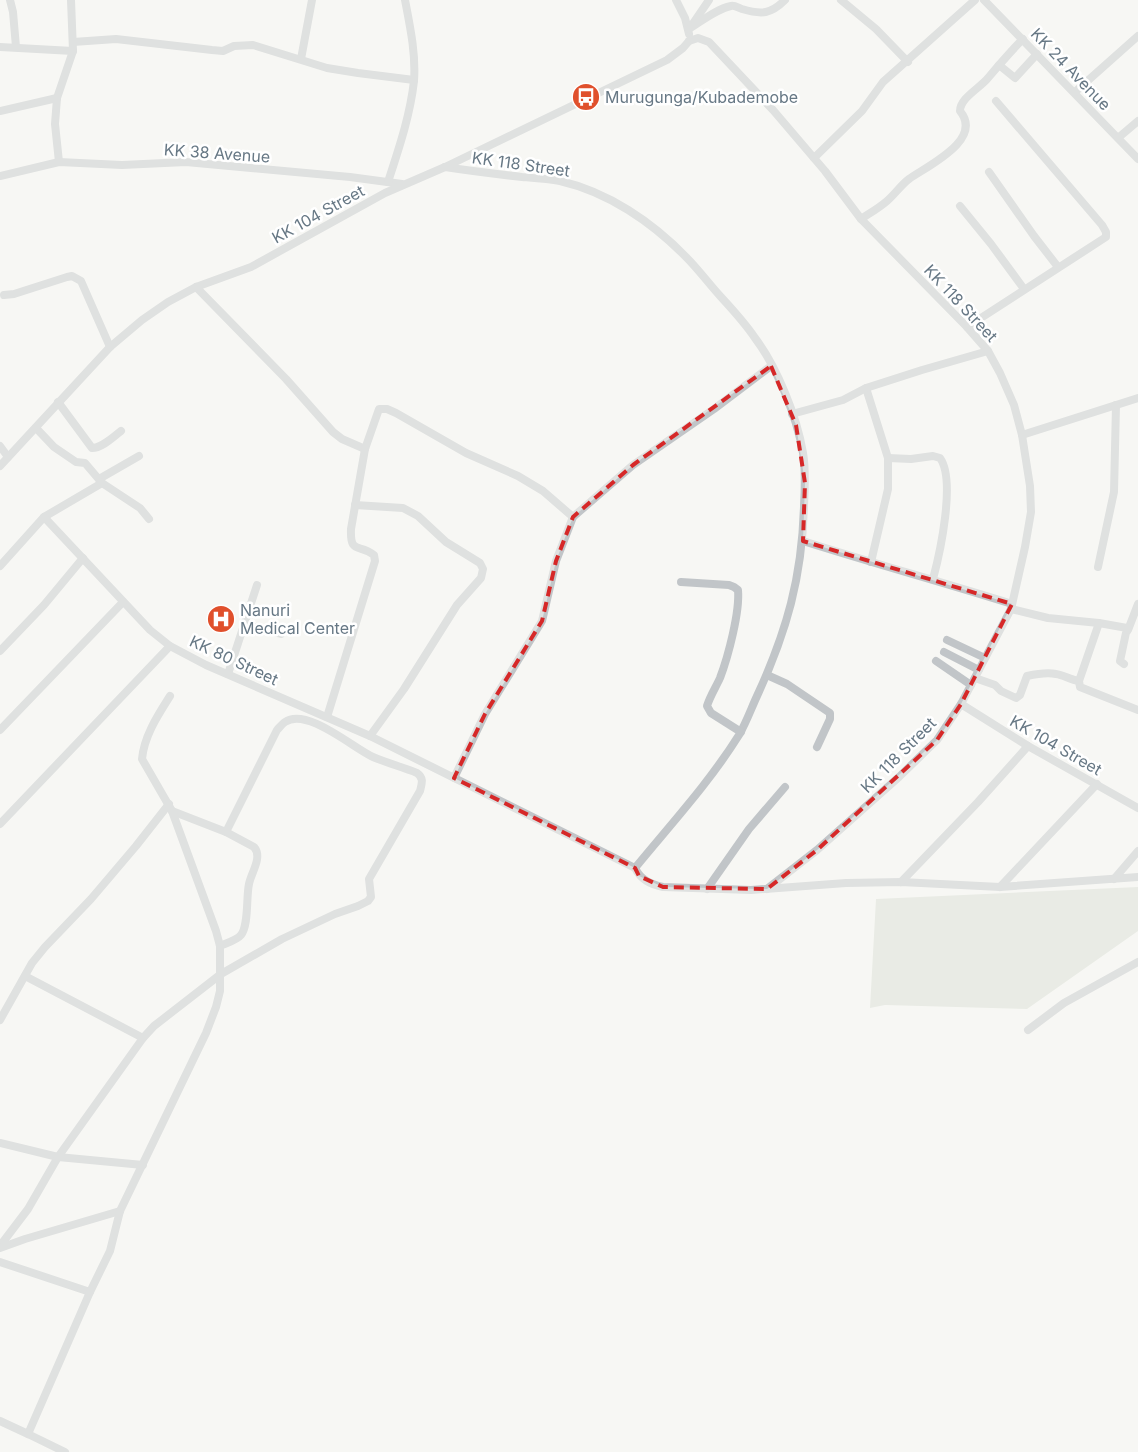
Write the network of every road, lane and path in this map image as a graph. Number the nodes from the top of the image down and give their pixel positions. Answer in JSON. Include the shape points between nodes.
{"nodes":[{"id":1,"x":10,"y":0,"type":"edge"},
{"id":2,"x":71,"y":0,"type":"edge"},
{"id":3,"x":312,"y":0,"type":"edge"},
{"id":4,"x":405,"y":0,"type":"edge"},
{"id":5,"x":676,"y":0,"type":"edge"},
{"id":6,"x":709,"y":0,"type":"edge"},
{"id":7,"x":785,"y":0,"type":"edge"},
{"id":8,"x":841,"y":0,"type":"edge"},
{"id":9,"x":975,"y":0,"type":"edge"},
{"id":10,"x":984,"y":0,"type":"edge"},
{"id":11,"x":689,"y":29,"type":"junction"},
{"id":12,"x":1138,"y":36,"type":"edge"},
{"id":13,"x":1023,"y":39,"type":"junction"},
{"id":14,"x":689,"y":41,"type":"junction"},
{"id":15,"x":74,"y":42,"type":"junction"},
{"id":16,"x":0,"y":47,"type":"edge"},
{"id":17,"x":16,"y":47,"type":"junction"},
{"id":18,"x":73,"y":51,"type":"junction"},
{"id":19,"x":1037,"y":54,"type":"junction"},
{"id":20,"x":301,"y":59,"type":"junction"},
{"id":21,"x":908,"y":62,"type":"junction"},
{"id":22,"x":998,"y":65,"type":"junction"},
{"id":23,"x":414,"y":80,"type":"junction"},
{"id":24,"x":1075,"y":92,"type":"junction"},
{"id":25,"x":57,"y":98,"type":"junction"},
{"id":26,"x":996,"y":101,"type":"dead end"},
{"id":27,"x":0,"y":111,"type":"edge"},
{"id":28,"x":1138,"y":120,"type":"edge"},
{"id":29,"x":1118,"y":138,"type":"junction"},
{"id":30,"x":814,"y":158,"type":"junction"},
{"id":31,"x":1138,"y":159,"type":"edge"},
{"id":32,"x":59,"y":162,"type":"junction"},
{"id":33,"x":445,"y":168,"type":"junction"},
{"id":34,"x":989,"y":172,"type":"dead end"},
{"id":35,"x":0,"y":176,"type":"edge"},
{"id":36,"x":388,"y":182,"type":"junction"},
{"id":37,"x":403,"y":184,"type":"junction"},
{"id":38,"x":960,"y":206,"type":"dead end"},
{"id":39,"x":861,"y":218,"type":"junction"},
{"id":40,"x":1058,"y":267,"type":"junction"},
{"id":41,"x":196,"y":288,"type":"junction"},
{"id":42,"x":1024,"y":289,"type":"junction"},
{"id":43,"x":4,"y":295,"type":"dead end"},
{"id":44,"x":967,"y":327,"type":"junction"},
{"id":45,"x":110,"y":347,"type":"junction"},
{"id":46,"x":988,"y":351,"type":"junction"},
{"id":47,"x":771,"y":366,"type":"junction"},
{"id":48,"x":866,"y":388,"type":"junction"},
{"id":49,"x":1138,"y":398,"type":"edge"},
{"id":50,"x":58,"y":402,"type":"junction"},
{"id":51,"x":1116,"y":405,"type":"junction"},
{"id":52,"x":792,"y":414,"type":"junction"},
{"id":53,"x":36,"y":428,"type":"junction"},
{"id":54,"x":121,"y":431,"type":"dead end"},
{"id":55,"x":1022,"y":435,"type":"junction"},
{"id":56,"x":0,"y":446,"type":"edge"},
{"id":57,"x":365,"y":449,"type":"junction"},
{"id":58,"x":138,"y":456,"type":"dead end"},
{"id":59,"x":8,"y":457,"type":"junction"},
{"id":60,"x":888,"y":458,"type":"junction"},
{"id":61,"x":0,"y":466,"type":"edge"},
{"id":62,"x":101,"y":481,"type":"junction"},
{"id":63,"x":354,"y":505,"type":"junction"},
{"id":64,"x":44,"y":517,"type":"junction"},
{"id":65,"x":574,"y":517,"type":"junction"},
{"id":66,"x":149,"y":519,"type":"dead end"},
{"id":67,"x":803,"y":540,"type":"junction"},
{"id":68,"x":83,"y":558,"type":"junction"},
{"id":69,"x":871,"y":562,"type":"junction"},
{"id":70,"x":0,"y":566,"type":"edge"},
{"id":71,"x":1098,"y":567,"type":"dead end"},
{"id":72,"x":933,"y":579,"type":"junction"},
{"id":73,"x":681,"y":582,"type":"dead end"},
{"id":74,"x":257,"y":585,"type":"dead end"},
{"id":75,"x":123,"y":602,"type":"junction"},
{"id":76,"x":1138,"y":604,"type":"edge"},
{"id":77,"x":1011,"y":607,"type":"junction"},
{"id":78,"x":1099,"y":623,"type":"junction"},
{"id":79,"x":244,"y":624,"type":"junction"},
{"id":80,"x":1128,"y":630,"type":"junction"},
{"id":81,"x":281,"y":634,"type":"dead end"},
{"id":82,"x":946,"y":640,"type":"dead end"},
{"id":83,"x":170,"y":646,"type":"junction"},
{"id":84,"x":0,"y":651,"type":"edge"},
{"id":85,"x":944,"y":652,"type":"dead end"},
{"id":86,"x":985,"y":658,"type":"junction"},
{"id":87,"x":936,"y":662,"type":"dead end"},
{"id":88,"x":1124,"y":664,"type":"dead end"},
{"id":89,"x":979,"y":670,"type":"junction"},
{"id":90,"x":228,"y":674,"type":"junction"},
{"id":91,"x":767,"y":675,"type":"junction"},
{"id":92,"x":973,"y":681,"type":"junction"},
{"id":93,"x":1079,"y":681,"type":"junction"},
{"id":94,"x":170,"y":696,"type":"dead end"},
{"id":95,"x":961,"y":704,"type":"junction"},
{"id":96,"x":1138,"y":710,"type":"edge"},
{"id":97,"x":328,"y":717,"type":"junction"},
{"id":98,"x":0,"y":730,"type":"edge"},
{"id":99,"x":741,"y":732,"type":"junction"},
{"id":100,"x":370,"y":736,"type":"junction"},
{"id":101,"x":1028,"y":746,"type":"junction"},
{"id":102,"x":817,"y":747,"type":"dead end"},
{"id":103,"x":454,"y":778,"type":"junction"},
{"id":104,"x":1097,"y":784,"type":"junction"},
{"id":105,"x":785,"y":787,"type":"dead end"},
{"id":106,"x":170,"y":807,"type":"junction"},
{"id":107,"x":1138,"y":808,"type":"edge"},
{"id":108,"x":0,"y":824,"type":"edge"},
{"id":109,"x":226,"y":832,"type":"junction"},
{"id":110,"x":1138,"y":851,"type":"edge"},
{"id":111,"x":635,"y":868,"type":"junction"},
{"id":112,"x":1138,"y":877,"type":"edge"},
{"id":113,"x":1114,"y":879,"type":"junction"},
{"id":114,"x":901,"y":882,"type":"junction"},
{"id":115,"x":1000,"y":887,"type":"junction"},
{"id":116,"x":707,"y":889,"type":"junction"},
{"id":117,"x":767,"y":889,"type":"junction"},
{"id":118,"x":220,"y":946,"type":"junction"},
{"id":119,"x":1138,"y":962,"type":"edge"},
{"id":120,"x":221,"y":974,"type":"junction"},
{"id":121,"x":25,"y":976,"type":"junction"},
{"id":122,"x":0,"y":1020,"type":"edge"},
{"id":123,"x":1028,"y":1030,"type":"dead end"},
{"id":124,"x":143,"y":1038,"type":"junction"},
{"id":125,"x":0,"y":1142,"type":"edge"},
{"id":126,"x":58,"y":1157,"type":"junction"},
{"id":127,"x":143,"y":1166,"type":"junction"},
{"id":128,"x":120,"y":1211,"type":"junction"},
{"id":129,"x":0,"y":1247,"type":"edge"},
{"id":130,"x":0,"y":1262,"type":"edge"},
{"id":131,"x":90,"y":1292,"type":"junction"},
{"id":132,"x":0,"y":1421,"type":"edge"},
{"id":133,"x":28,"y":1434,"type":"junction"},
{"id":134,"x":65,"y":1452,"type":"edge"}],
"edges":[{"from":1,"to":17,"type":"street"},
{"from":2,"to":15,"type":"street"},
{"from":3,"to":20,"type":"street"},
{"from":4,"to":23,"type":"street"},
{"from":5,"to":11,"type":"street"},
{"from":6,"to":11,"type":"street"},
{"from":7,"to":11,"type":"street","via":[[775,10],[766,12],[755,13],[732,6],[713,13]]},
{"from":8,"to":21,"type":"street"},
{"from":9,"to":21,"type":"street"},
{"from":10,"to":13,"type":"street","name":"KK 24 Avenue"},
{"from":11,"to":14,"type":"street"},
{"from":12,"to":24,"type":"street"},
{"from":13,"to":19,"type":"street","name":"KK 24 Avenue"},
{"from":13,"to":22,"type":"street"},
{"from":14,"to":30,"type":"street","name":"KK 118 Street","via":[[698,38],[709,42],[774,110]]},
{"from":14,"to":33,"type":"street","name":"KK 104 Street","via":[[667,60]]},
{"from":15,"to":18,"type":"street"},
{"from":15,"to":20,"type":"street","via":[[116,39],[212,50],[254,45]]},
{"from":16,"to":17,"type":"street"},
{"from":17,"to":18,"type":"street"},
{"from":18,"to":25,"type":"street"},
{"from":19,"to":22,"type":"street","via":[[1015,78]]},
{"from":19,"to":24,"type":"street","name":"KK 24 Avenue"},
{"from":20,"to":23,"type":"street","via":[[328,68]]},
{"from":21,"to":30,"type":"street","via":[[883,82],[862,111]]},
{"from":22,"to":39,"type":"street","via":[[960,109],[966,128],[957,146],[908,180],[882,206]]},
{"from":23,"to":36,"type":"street","via":[[406,129]]},
{"from":24,"to":29,"type":"street","name":"KK 24 Avenue"},
{"from":25,"to":27,"type":"street"},
{"from":25,"to":32,"type":"street","via":[[55,124]]},
{"from":26,"to":40,"type":"street","via":[[1106,232],[1102,240]]},
{"from":28,"to":29,"type":"street"},
{"from":29,"to":31,"type":"street","name":"KK 24 Avenue"},
{"from":30,"to":39,"type":"street","name":"KK 118 Street"},
{"from":32,"to":35,"type":"street","name":"KK 38 Avenue"},
{"from":32,"to":36,"type":"street","name":"KK 38 Avenue","via":[[122,165],[186,162]]},
{"from":33,"to":37,"type":"street","name":"KK 104 Street"},
{"from":33,"to":47,"type":"street","name":"KK 118 Street","via":[[559,181],[610,199],[666,238],[687,257],[742,320]]},
{"from":34,"to":40,"type":"street"},
{"from":36,"to":37,"type":"street","name":"KK 38 Avenue"},
{"from":37,"to":41,"type":"street","name":"KK 104 Street","via":[[252,267]]},
{"from":38,"to":42,"type":"street"},
{"from":39,"to":44,"type":"street","name":"KK 118 Street"},
{"from":40,"to":42,"type":"street"},
{"from":41,"to":45,"type":"street","name":"KK 104 Street","via":[[168,302]]},
{"from":41,"to":57,"type":"street","via":[[333,432]]},
{"from":42,"to":44,"type":"street"},
{"from":43,"to":45,"type":"street","via":[[66,277],[77,278]]},
{"from":44,"to":46,"type":"street","name":"KK 118 Street"},
{"from":45,"to":50,"type":"street","name":"KK 104 Street"},
{"from":46,"to":48,"type":"street"},
{"from":46,"to":55,"type":"street","name":"KK 118 Street","via":[[1014,405]]},
{"from":47,"to":52,"type":"street","name":"KK 118 Street"},
{"from":47,"to":65,"type":"street","via":[[633,465]]},
{"from":48,"to":52,"type":"street","via":[[843,400]]},
{"from":48,"to":60,"type":"street"},
{"from":49,"to":51,"type":"street"},
{"from":50,"to":53,"type":"street","name":"KK 104 Street"},
{"from":50,"to":54,"type":"street","via":[[92,448]]},
{"from":51,"to":55,"type":"street"},
{"from":51,"to":71,"type":"street","via":[[1114,492]]},
{"from":52,"to":67,"type":"street","name":"KK 118 Street","via":[[803,454]]},
{"from":53,"to":59,"type":"street","name":"KK 104 Street"},
{"from":53,"to":62,"type":"street","via":[[54,447],[76,462],[85,463]]},
{"from":55,"to":77,"type":"street","name":"KK 118 Street","via":[[1031,512]]},
{"from":56,"to":59,"type":"street"},
{"from":57,"to":63,"type":"street"},
{"from":57,"to":65,"type":"street","via":[[376,413],[379,409],[387,409],[466,453],[526,481]]},
{"from":58,"to":62,"type":"street"},
{"from":59,"to":61,"type":"street","name":"KK 104 Street"},
{"from":60,"to":69,"type":"street","via":[[888,489]]},
{"from":60,"to":72,"type":"street","via":[[932,456],[940,458],[945,466],[945,517]]},
{"from":62,"to":64,"type":"street"},
{"from":62,"to":66,"type":"street","via":[[140,508]]},
{"from":63,"to":97,"type":"street","via":[[350,542],[371,552],[375,561]]},
{"from":63,"to":100,"type":"street","via":[[411,511],[446,542],[480,563],[483,570],[481,578],[457,605]]},
{"from":64,"to":68,"type":"street"},
{"from":64,"to":70,"type":"street"},
{"from":65,"to":103,"type":"street","via":[[556,560],[542,621],[485,714]]},
{"from":67,"to":69,"type":"street"},
{"from":67,"to":91,"type":"street","name":"KK 118 Street","via":[[787,623]]},
{"from":68,"to":75,"type":"street"},
{"from":68,"to":84,"type":"street"},
{"from":69,"to":72,"type":"street"},
{"from":72,"to":77,"type":"street"},
{"from":73,"to":99,"type":"street","via":[[729,585],[738,590],[727,654],[707,706],[711,713]]},
{"from":74,"to":79,"type":"street"},
{"from":75,"to":83,"type":"street"},
{"from":75,"to":98,"type":"street"},
{"from":76,"to":80,"type":"street"},
{"from":77,"to":78,"type":"street","via":[[1034,616]]},
{"from":77,"to":86,"type":"street","name":"KK 118 Street"},
{"from":78,"to":80,"type":"street"},
{"from":78,"to":93,"type":"street"},
{"from":79,"to":81,"type":"street"},
{"from":79,"to":90,"type":"street"},
{"from":80,"to":88,"type":"street","via":[[1120,661]]},
{"from":82,"to":86,"type":"street"},
{"from":83,"to":90,"type":"street","name":"KK 80 Street"},
{"from":83,"to":108,"type":"street","name":"KK 80 Street"},
{"from":85,"to":89,"type":"street"},
{"from":86,"to":89,"type":"street","name":"KK 118 Street"},
{"from":87,"to":92,"type":"street"},
{"from":89,"to":92,"type":"street","name":"KK 118 Street"},
{"from":90,"to":97,"type":"street","name":"KK 80 Street"},
{"from":91,"to":99,"type":"street","name":"KK 118 Street"},
{"from":91,"to":102,"type":"street","via":[[787,684],[830,713]]},
{"from":92,"to":93,"type":"street","via":[[995,685],[1016,698],[1027,676],[1033,674],[1056,674]]},
{"from":92,"to":95,"type":"street","name":"KK 118 Street"},
{"from":93,"to":96,"type":"street","via":[[1080,687]]},
{"from":94,"to":106,"type":"street","via":[[142,751],[142,758]]},
{"from":95,"to":101,"type":"street","name":"KK 104 Street"},
{"from":95,"to":117,"type":"street","name":"KK 118 Street","via":[[937,740],[899,777],[817,850]]},
{"from":97,"to":100,"type":"street","name":"KK 80 Street"},
{"from":99,"to":111,"type":"street","name":"KK 118 Street","via":[[702,788]]},
{"from":100,"to":103,"type":"street","name":"KK 80 Street"},
{"from":101,"to":104,"type":"street","name":"KK 104 Street"},
{"from":101,"to":114,"type":"street"},
{"from":103,"to":111,"type":"street","name":"KK 80 Street"},
{"from":104,"to":107,"type":"street","name":"KK 104 Street"},
{"from":104,"to":115,"type":"street"},
{"from":105,"to":116,"type":"street","via":[[749,829]]},
{"from":106,"to":109,"type":"street"},
{"from":106,"to":118,"type":"street"},
{"from":106,"to":121,"type":"street","via":[[45,947]]},
{"from":109,"to":118,"type":"street","via":[[254,847],[258,857],[247,894],[245,928],[241,935]]},
{"from":109,"to":120,"type":"street","via":[[277,730],[292,719],[307,720],[328,729],[372,756],[421,776],[420,791],[369,878],[371,897],[368,901],[282,939]]},
{"from":110,"to":113,"type":"street"},
{"from":111,"to":116,"type":"street","name":"KK 80 Street","via":[[639,876],[652,884]]},
{"from":112,"to":113,"type":"street","name":"KK 80 Street"},
{"from":113,"to":115,"type":"street","name":"KK 80 Street"},
{"from":114,"to":115,"type":"street","name":"KK 80 Street"},
{"from":114,"to":117,"type":"street","name":"KK 80 Street"},
{"from":116,"to":117,"type":"street","name":"KK 80 Street"},
{"from":118,"to":120,"type":"street"},
{"from":119,"to":123,"type":"street","via":[[1064,1003]]},
{"from":120,"to":124,"type":"street"},
{"from":120,"to":127,"type":"street","via":[[216,1007],[206,1033]]},
{"from":121,"to":122,"type":"street"},
{"from":121,"to":124,"type":"street"},
{"from":124,"to":126,"type":"street"},
{"from":125,"to":126,"type":"street"},
{"from":126,"to":127,"type":"street"},
{"from":126,"to":129,"type":"street","via":[[28,1209]]},
{"from":127,"to":128,"type":"street"},
{"from":128,"to":129,"type":"street"},
{"from":128,"to":131,"type":"street","via":[[110,1251]]},
{"from":130,"to":131,"type":"street"},
{"from":131,"to":133,"type":"street"},
{"from":132,"to":133,"type":"street"},
{"from":133,"to":134,"type":"street"}]}
